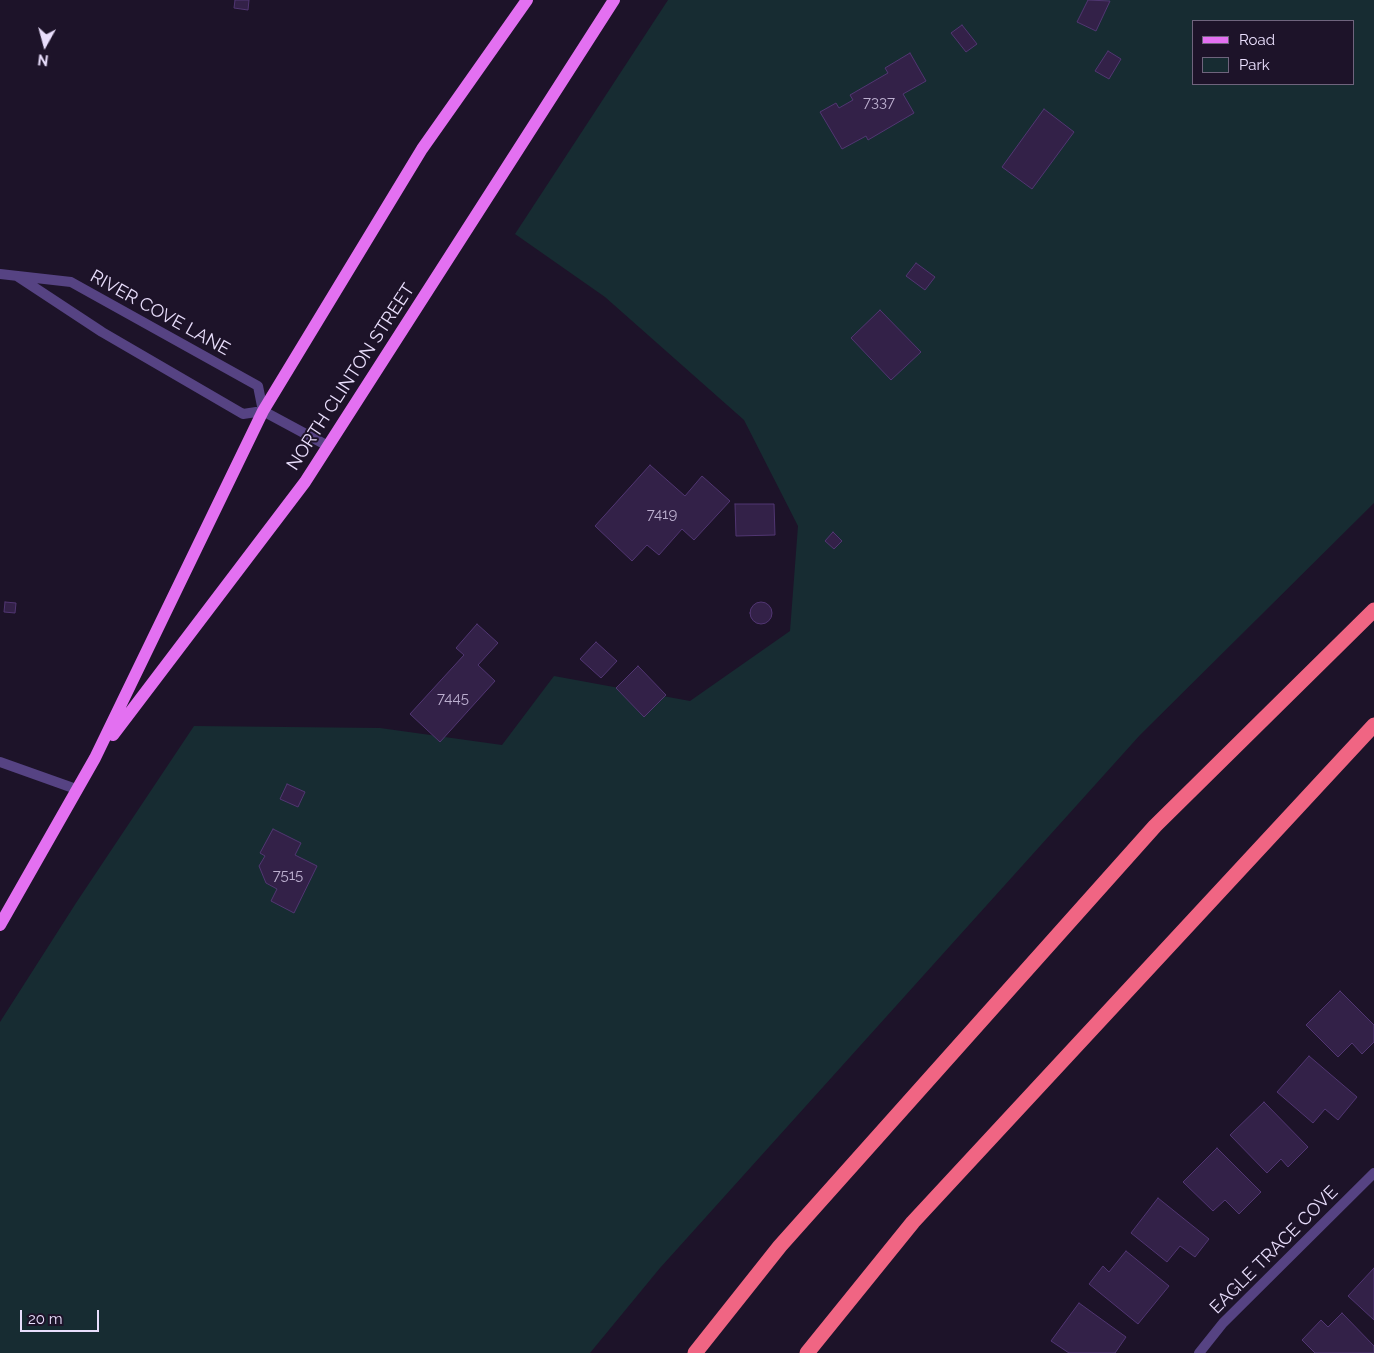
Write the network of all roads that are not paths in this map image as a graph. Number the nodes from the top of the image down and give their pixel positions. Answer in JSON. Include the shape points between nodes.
{"nodes":[{"id":1,"x":527,"y":0,"type":"edge"},
{"id":2,"x":614,"y":0,"type":"edge"},
{"id":3,"x":0,"y":274,"type":"edge"},
{"id":4,"x":17,"y":276,"type":"junction"},
{"id":5,"x":263,"y":411,"type":"junction"},
{"id":6,"x":328,"y":446,"type":"junction"},
{"id":7,"x":1374,"y":610,"type":"edge"},
{"id":8,"x":1374,"y":725,"type":"edge"},
{"id":9,"x":95,"y":758,"type":"junction"},
{"id":10,"x":0,"y":762,"type":"edge"},
{"id":11,"x":76,"y":790,"type":"junction"},
{"id":12,"x":0,"y":925,"type":"edge"},
{"id":13,"x":1374,"y":1173,"type":"edge"},
{"id":14,"x":696,"y":1353,"type":"edge"},
{"id":15,"x":807,"y":1353,"type":"edge"},
{"id":16,"x":1199,"y":1353,"type":"edge"}],
"edges":[{"from":1,"to":5,"type":"main road","name":"NORTH CLINTON STREET","via":[[422,148]]},
{"from":2,"to":6,"type":"main road","name":"NORTH CLINTON STREET"},
{"from":3,"to":4,"type":"street","name":"RIVER COVE LANE"},
{"from":4,"to":5,"type":"street","name":"RIVER COVE LANE","via":[[102,332],[243,414]]},
{"from":4,"to":5,"type":"street","name":"RIVER COVE LANE","via":[[71,282],[258,386]]},
{"from":5,"to":6,"type":"street","name":"RIVER COVE LANE"},
{"from":5,"to":9,"type":"main road","name":"NORTH CLINTON STREET"},
{"from":6,"to":9,"type":"main road","name":"NORTH CLINTON STREET","via":[[305,482]]},
{"from":7,"to":14,"type":"highway","via":[[1155,826],[780,1246]]},
{"from":8,"to":15,"type":"highway","via":[[913,1222]]},
{"from":9,"to":11,"type":"main road","name":"NORTH CLINTON STREET"},
{"from":10,"to":11,"type":"street"},
{"from":11,"to":12,"type":"main road","name":"NORTH CLINTON STREET"},
{"from":13,"to":16,"type":"street","name":"EAGLE TRACE COVE","via":[[1223,1324]]}]}
